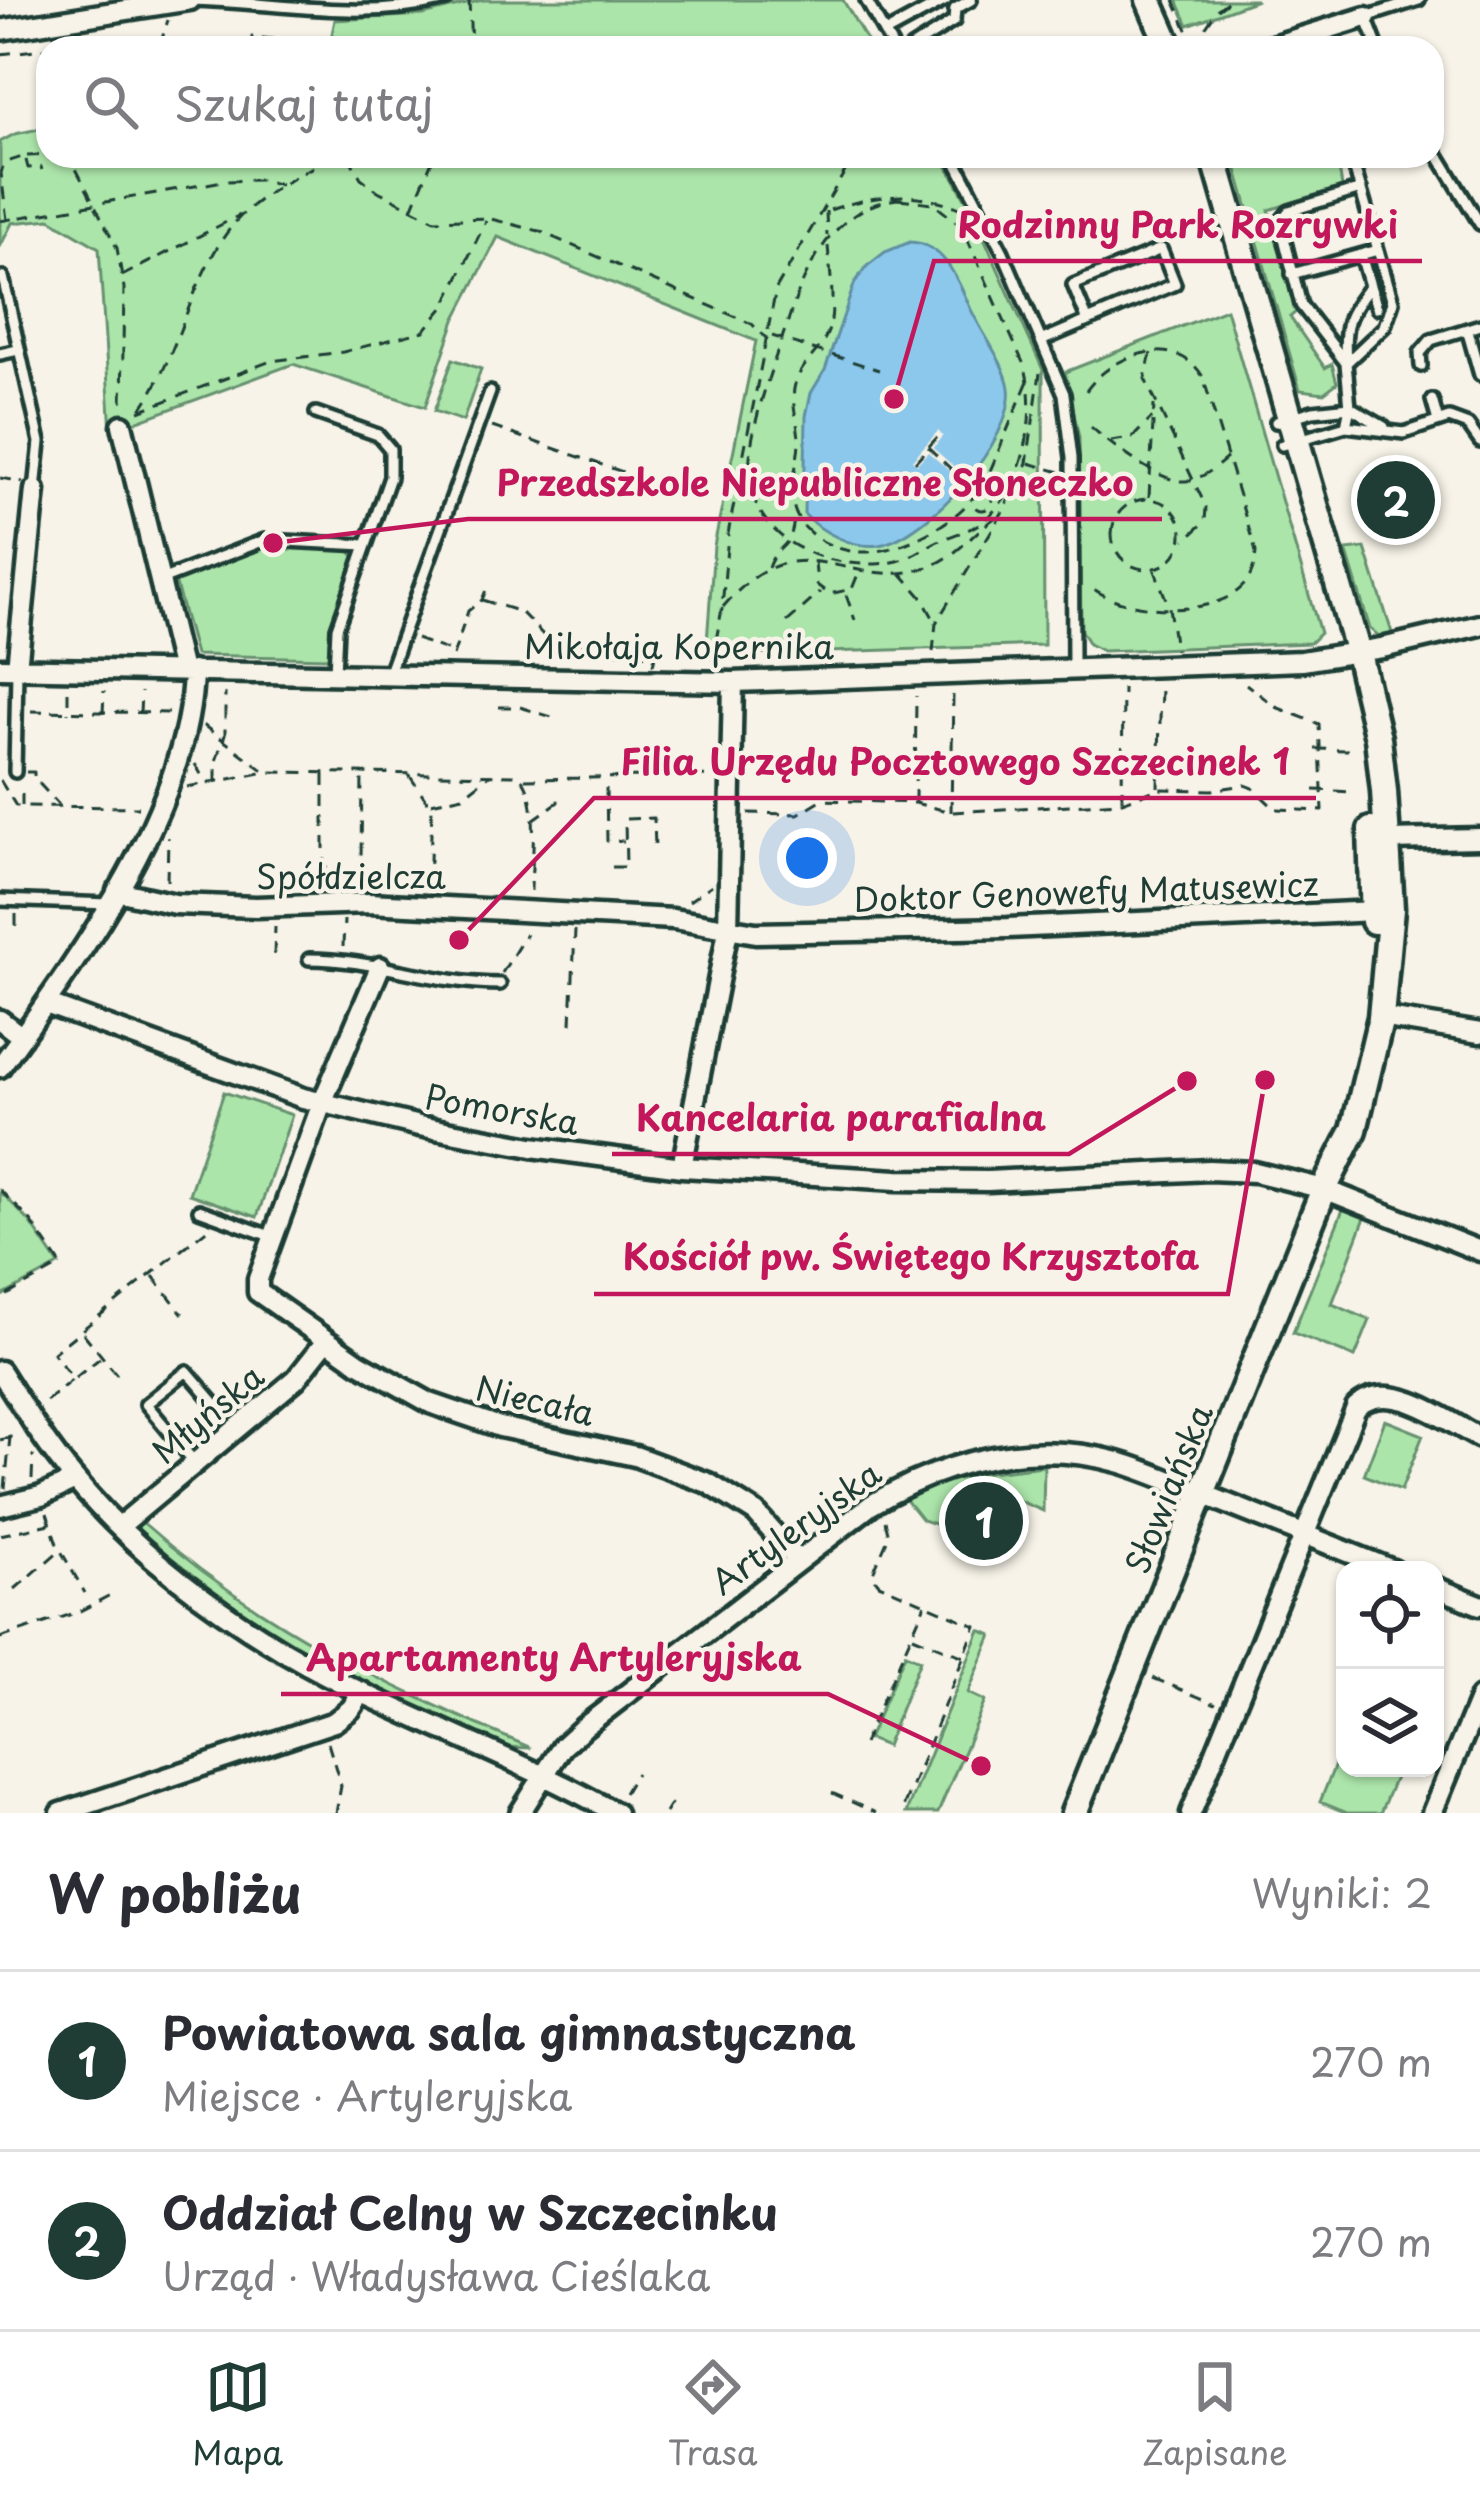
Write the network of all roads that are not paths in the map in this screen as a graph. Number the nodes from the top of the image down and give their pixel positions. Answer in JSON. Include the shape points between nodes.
{"nodes":[{"id":1,"x":447,"y":0,"type":"edge"},
{"id":2,"x":866,"y":0,"type":"edge"},
{"id":3,"x":971,"y":0,"type":"edge"},
{"id":4,"x":1149,"y":0,"type":"edge"},
{"id":5,"x":1419,"y":0,"type":"edge"},
{"id":6,"x":181,"y":2,"type":"edge"},
{"id":7,"x":950,"y":3,"type":"edge"},
{"id":8,"x":404,"y":4,"type":"edge"},
{"id":9,"x":1366,"y":17,"type":"junction"},
{"id":10,"x":0,"y":30,"type":"edge"},
{"id":11,"x":885,"y":33,"type":"junction"},
{"id":12,"x":887,"y":36,"type":"edge"},
{"id":13,"x":930,"y":36,"type":"edge"},
{"id":14,"x":1177,"y":36,"type":"edge"},
{"id":15,"x":1326,"y":36,"type":"edge"},
{"id":16,"x":1373,"y":36,"type":"edge"},
{"id":17,"x":1444,"y":165,"type":"edge"},
{"id":18,"x":958,"y":168,"type":"edge"},
{"id":19,"x":1203,"y":168,"type":"edge"},
{"id":20,"x":1217,"y":168,"type":"edge"},
{"id":21,"x":1355,"y":168,"type":"edge"},
{"id":22,"x":1361,"y":189,"type":"junction"},
{"id":23,"x":1480,"y":224,"type":"edge"},
{"id":24,"x":1378,"y":250,"type":"junction"},
{"id":25,"x":1360,"y":255,"type":"junction"},
{"id":26,"x":1292,"y":274,"type":"junction"},
{"id":27,"x":3,"y":277,"type":"edge"},
{"id":28,"x":1370,"y":286,"type":"junction"},
{"id":29,"x":1377,"y":308,"type":"dead end"},
{"id":30,"x":1088,"y":320,"type":"junction"},
{"id":31,"x":1480,"y":325,"type":"edge"},
{"id":32,"x":1467,"y":329,"type":"junction"},
{"id":33,"x":1043,"y":340,"type":"junction"},
{"id":34,"x":18,"y":350,"type":"junction"},
{"id":35,"x":0,"y":354,"type":"edge"},
{"id":36,"x":1346,"y":363,"type":"junction"},
{"id":37,"x":1421,"y":366,"type":"dead end"},
{"id":38,"x":1480,"y":375,"type":"edge"},
{"id":39,"x":490,"y":392,"type":"dead end"},
{"id":40,"x":1432,"y":400,"type":"dead end"},
{"id":41,"x":1350,"y":407,"type":"junction"},
{"id":42,"x":316,"y":413,"type":"dead end"},
{"id":43,"x":1438,"y":421,"type":"junction"},
{"id":44,"x":126,"y":424,"type":"road end"},
{"id":45,"x":1346,"y":426,"type":"junction"},
{"id":46,"x":1389,"y":430,"type":"junction"},
{"id":47,"x":1287,"y":431,"type":"junction"},
{"id":48,"x":1480,"y":442,"type":"edge"},
{"id":49,"x":34,"y":490,"type":"joint"},
{"id":50,"x":366,"y":545,"type":"junction"},
{"id":51,"x":161,"y":580,"type":"junction"},
{"id":52,"x":1480,"y":625,"type":"edge"},
{"id":53,"x":1350,"y":655,"type":"junction"},
{"id":54,"x":9,"y":668,"type":"edge"},
{"id":55,"x":1072,"y":668,"type":"junction"},
{"id":56,"x":188,"y":671,"type":"junction"},
{"id":57,"x":335,"y":674,"type":"junction"},
{"id":58,"x":388,"y":675,"type":"junction"},
{"id":59,"x":733,"y":682,"type":"junction"},
{"id":60,"x":19,"y":772,"type":"road end"},
{"id":61,"x":1480,"y":838,"type":"edge"},
{"id":62,"x":1388,"y":840,"type":"junction"},
{"id":63,"x":113,"y":898,"type":"junction"},
{"id":64,"x":0,"y":901,"type":"edge"},
{"id":65,"x":1375,"y":910,"type":"junction"},
{"id":66,"x":728,"y":931,"type":"junction"},
{"id":67,"x":309,"y":959,"type":"dead end"},
{"id":68,"x":380,"y":967,"type":"junction"},
{"id":69,"x":500,"y":984,"type":"road end"},
{"id":70,"x":46,"y":1004,"type":"junction"},
{"id":71,"x":1381,"y":1017,"type":"junction"},
{"id":72,"x":0,"y":1019,"type":"edge"},
{"id":73,"x":1480,"y":1033,"type":"edge"},
{"id":74,"x":22,"y":1037,"type":"junction"},
{"id":75,"x":0,"y":1067,"type":"edge"},
{"id":76,"x":322,"y":1102,"type":"junction"},
{"id":77,"x":682,"y":1166,"type":"junction"},
{"id":78,"x":1324,"y":1189,"type":"junction"},
{"id":79,"x":199,"y":1210,"type":"dead end"},
{"id":80,"x":273,"y":1237,"type":"junction"},
{"id":81,"x":1480,"y":1251,"type":"edge"},
{"id":82,"x":326,"y":1341,"type":"junction"},
{"id":83,"x":0,"y":1371,"type":"edge"},
{"id":84,"x":1480,"y":1438,"type":"edge"},
{"id":85,"x":182,"y":1447,"type":"junction"},
{"id":86,"x":196,"y":1464,"type":"junction"},
{"id":87,"x":75,"y":1480,"type":"junction"},
{"id":88,"x":1202,"y":1494,"type":"junction"},
{"id":89,"x":2,"y":1501,"type":"edge"},
{"id":90,"x":120,"y":1526,"type":"junction"},
{"id":91,"x":1304,"y":1534,"type":"junction"},
{"id":92,"x":798,"y":1561,"type":"junction"},
{"id":93,"x":1371,"y":1561,"type":"edge"},
{"id":94,"x":1444,"y":1591,"type":"edge"},
{"id":95,"x":1480,"y":1605,"type":"edge"},
{"id":96,"x":362,"y":1691,"type":"junction"},
{"id":97,"x":1480,"y":1697,"type":"edge"},
{"id":98,"x":544,"y":1775,"type":"junction"},
{"id":99,"x":61,"y":1813,"type":"edge"},
{"id":100,"x":520,"y":1813,"type":"edge"},
{"id":101,"x":616,"y":1813,"type":"edge"},
{"id":102,"x":1074,"y":1813,"type":"edge"},
{"id":103,"x":1191,"y":1813,"type":"edge"},
{"id":104,"x":1432,"y":1813,"type":"edge"}],
"edges":[{"from":1,"to":8,"type":"lane"},
{"from":2,"to":11,"type":"lane"},
{"from":3,"to":7,"type":"lane"},
{"from":4,"to":14,"type":"street"},
{"from":5,"to":9,"type":"lane"},
{"from":6,"to":8,"type":"lane","via":[[334,13]]},
{"from":6,"to":10,"type":"street"},
{"from":7,"to":11,"type":"lane"},
{"from":7,"to":13,"type":"lane","via":[[954,21]]},
{"from":9,"to":15,"type":"street"},
{"from":9,"to":16,"type":"lane"},
{"from":11,"to":12,"type":"lane"},
{"from":17,"to":23,"type":"lane"},
{"from":18,"to":33,"type":"lane"},
{"from":19,"to":47,"type":"street"},
{"from":20,"to":47,"type":"street"},
{"from":21,"to":22,"type":"lane"},
{"from":22,"to":24,"type":"lane"},
{"from":22,"to":26,"type":"lane","via":[[1283,215]]},
{"from":24,"to":25,"type":"lane"},
{"from":24,"to":36,"type":"lane","via":[[1390,314]]},
{"from":25,"to":26,"type":"lane"},
{"from":25,"to":28,"type":"lane"},
{"from":26,"to":36,"type":"lane","via":[[1300,305]]},
{"from":27,"to":34,"type":"lane"},
{"from":28,"to":29,"type":"lane"},
{"from":28,"to":36,"type":"lane","via":[[1347,316]]},
{"from":30,"to":30,"type":"lane","via":[[1175,284],[1162,249],[1073,285]]},
{"from":30,"to":33,"type":"lane"},
{"from":31,"to":32,"type":"lane"},
{"from":32,"to":37,"type":"lane","via":[[1423,345]]},
{"from":32,"to":38,"type":"lane"},
{"from":33,"to":55,"type":"lane","via":[[1071,435]]},
{"from":34,"to":35,"type":"lane"},
{"from":34,"to":49,"type":"lane","via":[[40,442]]},
{"from":36,"to":41,"type":"lane"},
{"from":39,"to":58,"type":"lane"},
{"from":40,"to":43,"type":"lane"},
{"from":41,"to":45,"type":"lane"},
{"from":41,"to":46,"type":"lane"},
{"from":41,"to":47,"type":"lane"},
{"from":42,"to":50,"type":"lane","via":[[371,431],[390,449],[390,477]]},
{"from":43,"to":46,"type":"lane"},
{"from":43,"to":48,"type":"lane","via":[[1460,419]]},
{"from":44,"to":51,"type":"street"},
{"from":45,"to":46,"type":"lane"},
{"from":45,"to":47,"type":"lane"},
{"from":47,"to":53,"type":"street"},
{"from":49,"to":54,"type":"street"},
{"from":50,"to":51,"type":"lane","via":[[265,540]]},
{"from":50,"to":57,"type":"lane","via":[[336,633]]},
{"from":51,"to":56,"type":"street"},
{"from":52,"to":53,"type":"street","name":"Mikołaja Kopernika"},
{"from":53,"to":55,"type":"street","name":"Mikołaja Kopernika"},
{"from":53,"to":62,"type":"street","name":"Słowiańska","via":[[1378,738]]},
{"from":53,"to":65,"type":"street","name":"Słowiańska"},
{"from":54,"to":56,"type":"street","name":"Mikołaja Kopernika"},
{"from":54,"to":60,"type":"lane"},
{"from":55,"to":59,"type":"street","name":"Mikołaja Kopernika"},
{"from":56,"to":57,"type":"street","name":"Mikołaja Kopernika"},
{"from":56,"to":63,"type":"street","via":[[191,704],[177,768]]},
{"from":57,"to":58,"type":"street","name":"Mikołaja Kopernika"},
{"from":58,"to":59,"type":"street","name":"Mikołaja Kopernika"},
{"from":59,"to":66,"type":"street"},
{"from":61,"to":62,"type":"street"},
{"from":62,"to":71,"type":"street","name":"Słowiańska"},
{"from":63,"to":64,"type":"lane"},
{"from":63,"to":66,"type":"street","name":"Spółdzielcza","via":[[530,911],[674,919]]},
{"from":63,"to":70,"type":"street"},
{"from":65,"to":66,"type":"street","name":"Doktor Genowefy Matusewicz","via":[[1008,928]]},
{"from":65,"to":78,"type":"street","name":"Słowiańska","via":[[1363,1020]]},
{"from":66,"to":77,"type":"street"},
{"from":67,"to":68,"type":"lane"},
{"from":68,"to":69,"type":"lane"},
{"from":68,"to":76,"type":"street"},
{"from":70,"to":74,"type":"street"},
{"from":70,"to":76,"type":"street","name":"Pomorska"},
{"from":71,"to":73,"type":"street"},
{"from":71,"to":78,"type":"street","name":"Słowiańska","via":[[1354,1130]]},
{"from":72,"to":74,"type":"street"},
{"from":74,"to":75,"type":"street"},
{"from":76,"to":77,"type":"street","name":"Pomorska","via":[[494,1140]]},
{"from":76,"to":80,"type":"street"},
{"from":77,"to":78,"type":"street","name":"Pomorska","via":[[988,1181],[1224,1170]]},
{"from":78,"to":81,"type":"street","name":"Pomorska"},
{"from":78,"to":88,"type":"street","name":"Słowiańska"},
{"from":79,"to":80,"type":"lane"},
{"from":80,"to":82,"type":"street","name":"Niecała","via":[[258,1292]]},
{"from":82,"to":86,"type":"street","name":"Młyńska","via":[[296,1379]]},
{"from":82,"to":92,"type":"street","name":"Niecała","via":[[455,1413],[635,1456],[708,1483],[756,1513]]},
{"from":83,"to":87,"type":"street"},
{"from":84,"to":91,"type":"street","via":[[1395,1396],[1362,1401]]},
{"from":85,"to":85,"type":"lane","via":[[146,1404],[188,1371],[223,1413]]},
{"from":85,"to":86,"type":"lane"},
{"from":86,"to":90,"type":"street","name":"Młyńska"},
{"from":87,"to":89,"type":"street"},
{"from":87,"to":90,"type":"street"},
{"from":88,"to":91,"type":"street","name":"Artyleryjska"},
{"from":88,"to":92,"type":"street","name":"Artyleryjska","via":[[1099,1457],[989,1456],[903,1486]]},
{"from":88,"to":102,"type":"street","name":"Słowiańska"},
{"from":90,"to":96,"type":"street","via":[[220,1610]]},
{"from":91,"to":93,"type":"street","name":"Artyleryjska"},
{"from":91,"to":103,"type":"street"},
{"from":92,"to":98,"type":"street","name":"Artyleryjska","via":[[568,1740]]},
{"from":94,"to":95,"type":"street"},
{"from":96,"to":98,"type":"street"},
{"from":96,"to":99,"type":"street","via":[[340,1720]]},
{"from":97,"to":104,"type":"street"},
{"from":98,"to":100,"type":"street","name":"Artyleryjska"},
{"from":98,"to":101,"type":"street"}]}
